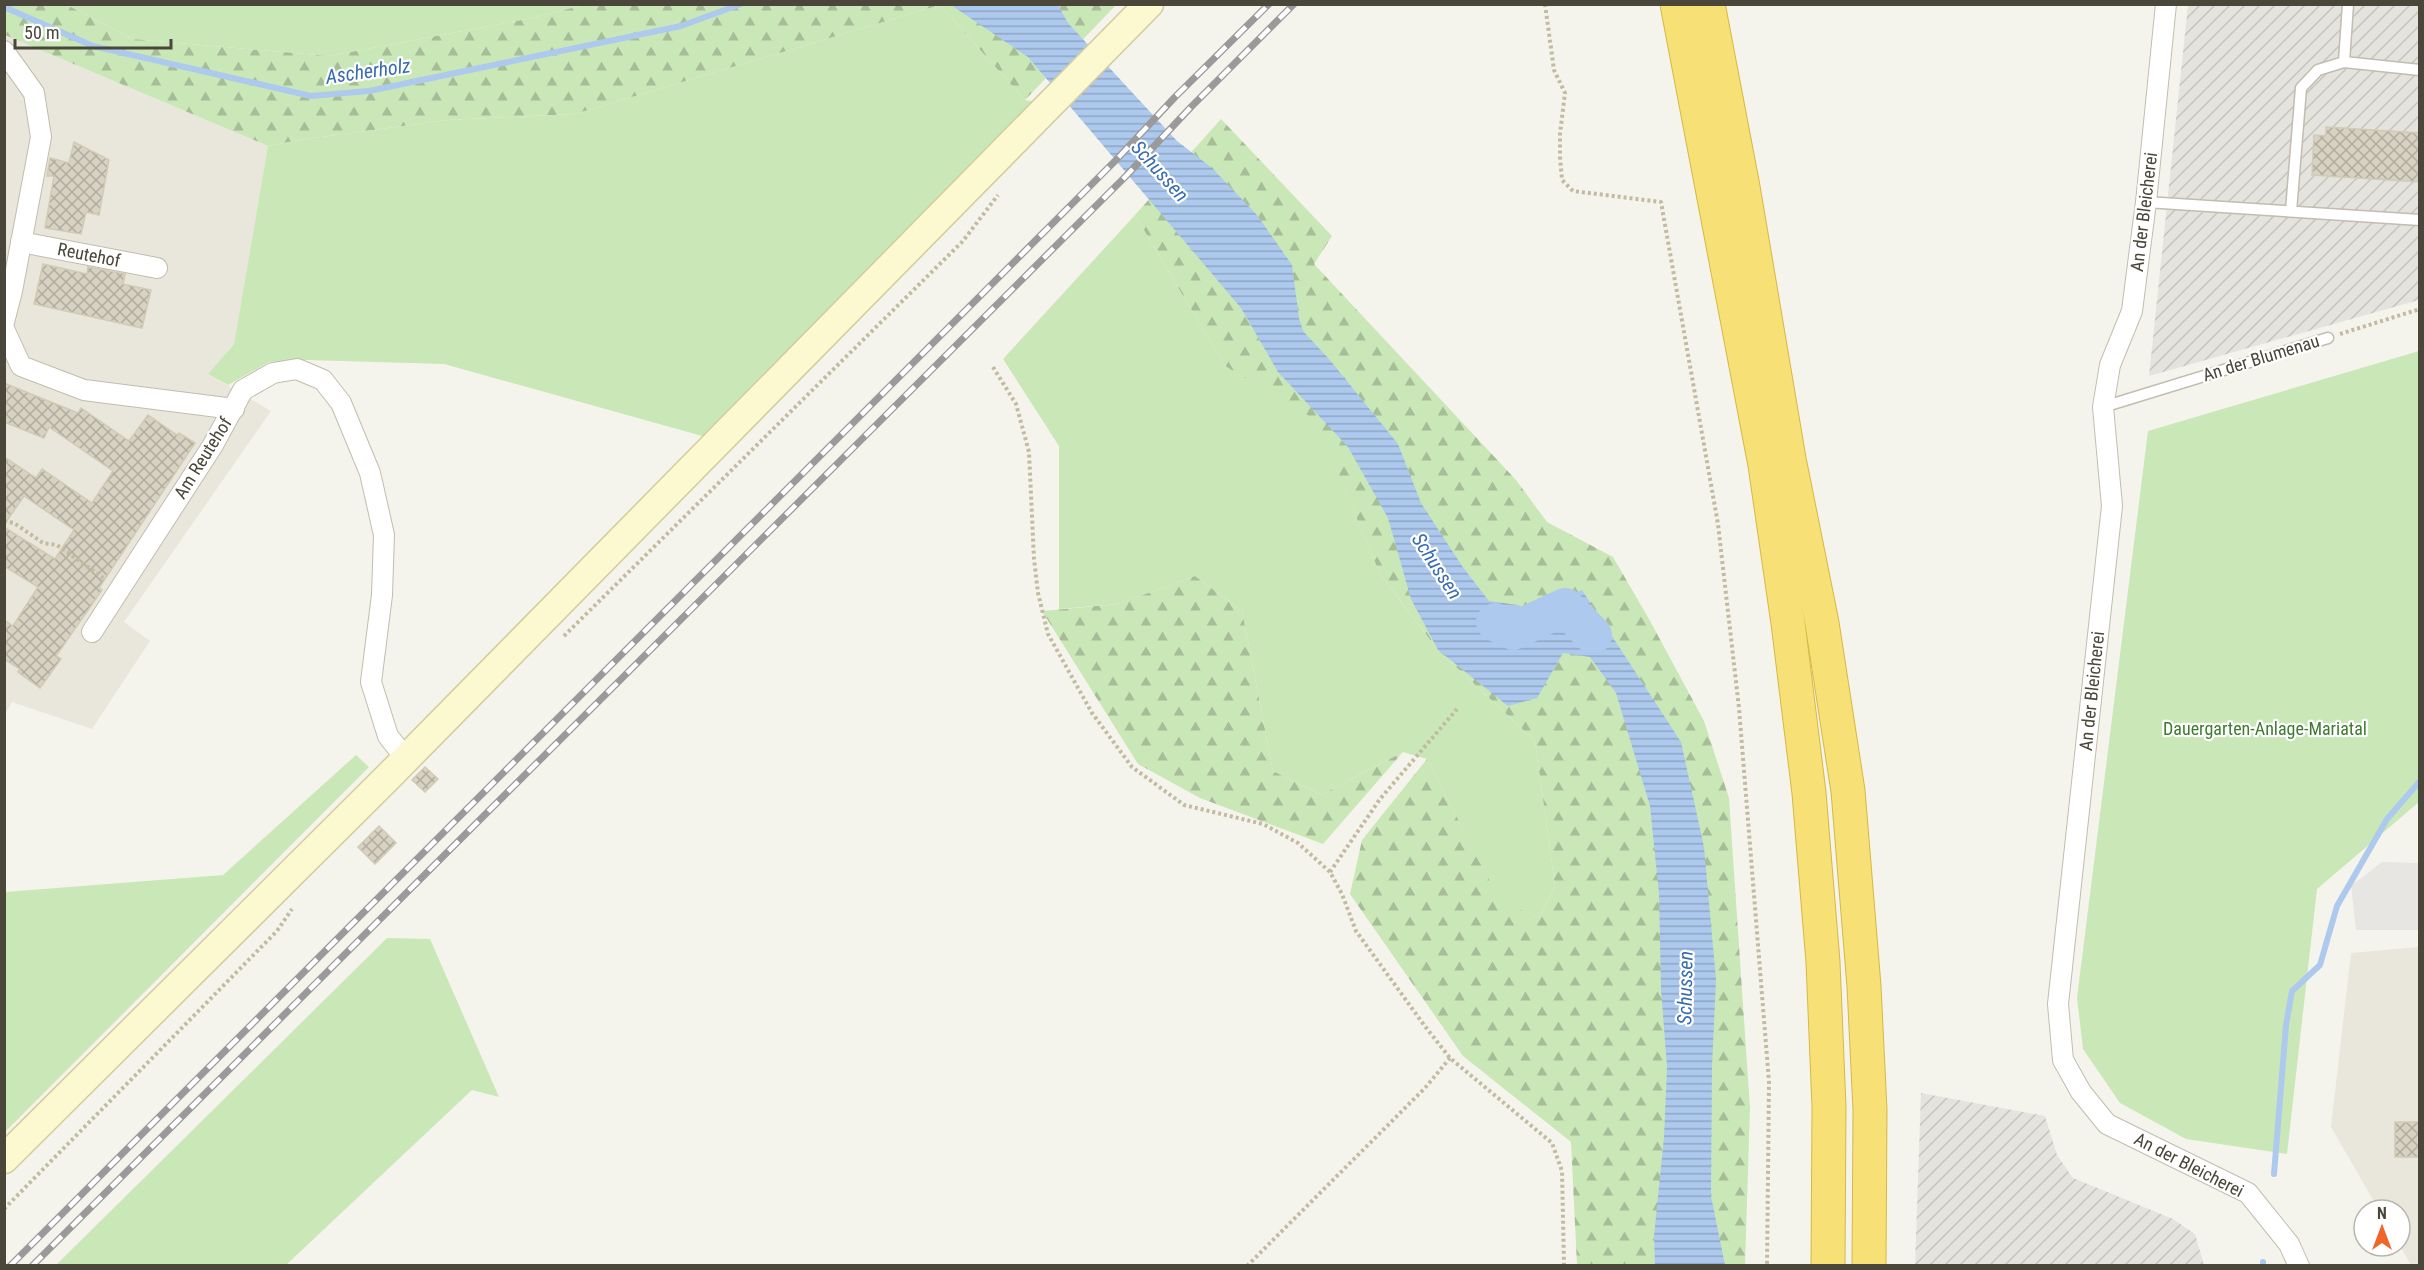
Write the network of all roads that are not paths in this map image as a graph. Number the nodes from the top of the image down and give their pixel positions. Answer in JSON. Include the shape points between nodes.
{"nodes":[{"id":1,"x":1149,"y":4,"type":"edge"},
{"id":2,"x":1677,"y":4,"type":"edge"},
{"id":3,"x":1708,"y":4,"type":"edge"},
{"id":4,"x":2166,"y":4,"type":"edge"},
{"id":5,"x":2348,"y":4,"type":"edge"},
{"id":6,"x":4,"y":51,"type":"edge"},
{"id":7,"x":2344,"y":62,"type":"junction"},
{"id":8,"x":2420,"y":70,"type":"edge"},
{"id":9,"x":2146,"y":202,"type":"junction"},
{"id":10,"x":2291,"y":211,"type":"junction"},
{"id":11,"x":2420,"y":220,"type":"edge"},
{"id":12,"x":21,"y":242,"type":"junction"},
{"id":13,"x":157,"y":268,"type":"dead end"},
{"id":14,"x":4,"y":322,"type":"edge"},
{"id":15,"x":4,"y":329,"type":"edge"},
{"id":16,"x":2328,"y":338,"type":"road end"},
{"id":17,"x":2103,"y":407,"type":"junction"},
{"id":18,"x":234,"y":409,"type":"junction"},
{"id":19,"x":92,"y":632,"type":"dead end"},
{"id":20,"x":405,"y":759,"type":"junction"},
{"id":21,"x":4,"y":1158,"type":"edge"},
{"id":22,"x":1828,"y":1266,"type":"edge"},
{"id":23,"x":1869,"y":1266,"type":"edge"},
{"id":24,"x":2299,"y":1266,"type":"edge"}],
"edges":[{"from":1,"to":20,"type":"street"},
{"from":2,"to":22,"type":"highway","via":[[1765,465],[1809,793],[1823,962],[1829,1107]]},
{"from":3,"to":23,"type":"highway","via":[[1822,623],[1848,790],[1870,1110]]},
{"from":4,"to":9,"type":"street","name":"An der Bleicherei"},
{"from":5,"to":7,"type":"lane"},
{"from":6,"to":12,"type":"street","via":[[34,93],[41,137]]},
{"from":7,"to":8,"type":"lane"},
{"from":7,"to":10,"type":"lane","via":[[2318,70],[2301,88]]},
{"from":9,"to":10,"type":"lane"},
{"from":9,"to":17,"type":"street","name":"An der Bleicherei","via":[[2132,310],[2110,365]]},
{"from":10,"to":11,"type":"lane"},
{"from":12,"to":13,"type":"street","name":"Reutehof"},
{"from":12,"to":14,"type":"street"},
{"from":15,"to":18,"type":"street","name":"Am Reutehof","via":[[21,366],[84,390]]},
{"from":16,"to":17,"type":"lane","name":"An der Blumenau"},
{"from":17,"to":24,"type":"street","name":"An der Bleicherei","via":[[2112,506],[2058,1004],[2063,1060],[2080,1092],[2107,1124],[2248,1192],[2289,1244]]},
{"from":18,"to":19,"type":"street","name":"Am Reutehof"},
{"from":18,"to":20,"type":"street","via":[[243,390],[273,373],[297,369],[323,380],[341,403],[370,473],[384,535],[382,595],[371,682],[387,736]]},
{"from":20,"to":21,"type":"street"}]}
